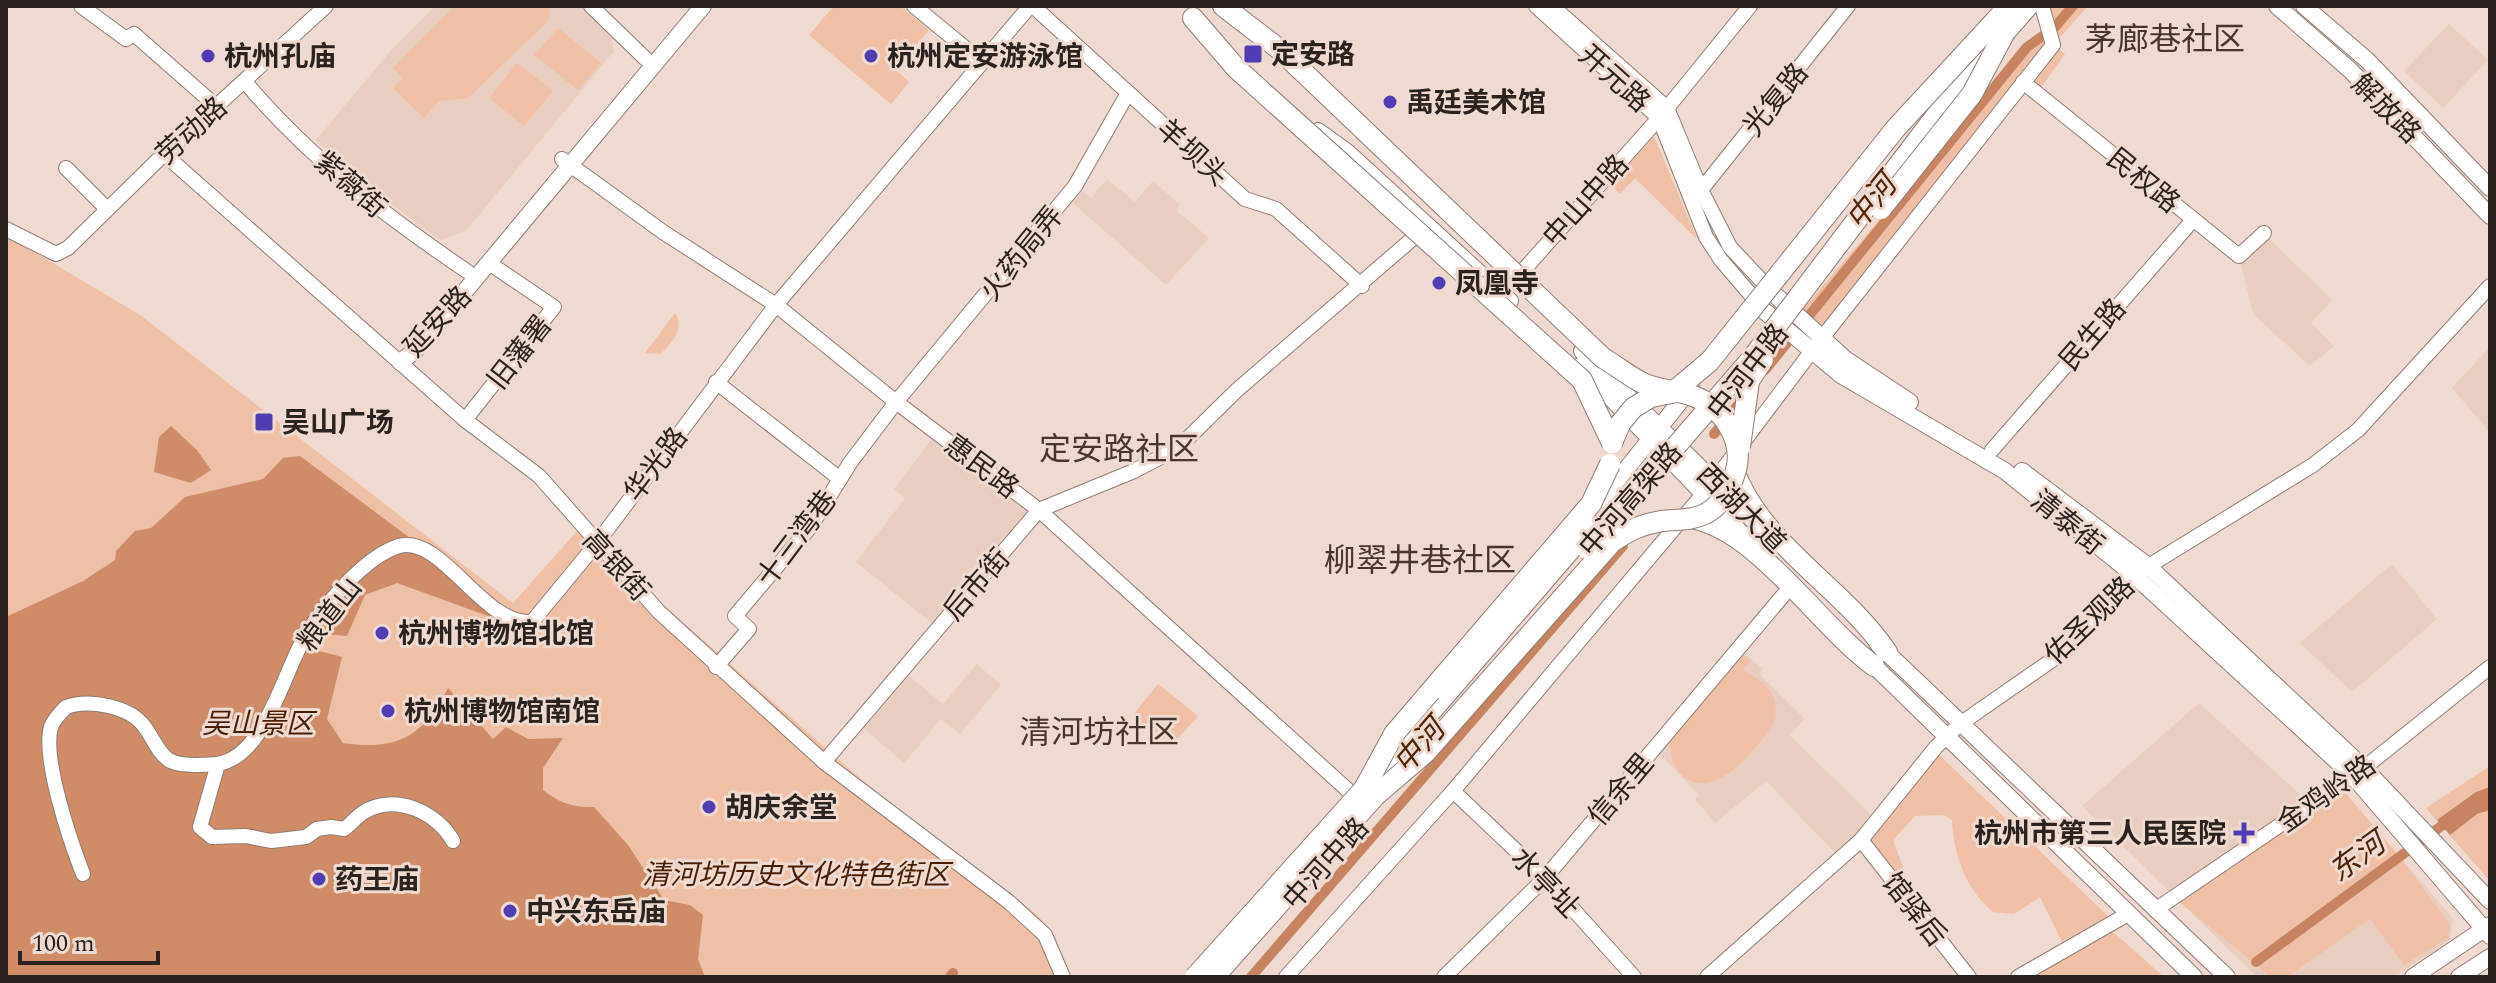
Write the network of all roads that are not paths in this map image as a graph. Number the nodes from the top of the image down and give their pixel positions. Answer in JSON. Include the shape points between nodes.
{"nodes":[{"id":1,"x":81,"y":6,"type":"edge"},
{"id":2,"x":326,"y":6,"type":"edge"},
{"id":3,"x":591,"y":6,"type":"edge"},
{"id":4,"x":690,"y":6,"type":"edge"},
{"id":5,"x":703,"y":6,"type":"edge"},
{"id":6,"x":914,"y":6,"type":"edge"},
{"id":7,"x":1032,"y":6,"type":"edge"},
{"id":8,"x":1223,"y":6,"type":"edge"},
{"id":9,"x":1536,"y":6,"type":"edge"},
{"id":10,"x":1552,"y":6,"type":"edge"},
{"id":11,"x":1750,"y":6,"type":"edge"},
{"id":12,"x":1848,"y":6,"type":"edge"},
{"id":13,"x":2028,"y":6,"type":"edge"},
{"id":14,"x":2039,"y":6,"type":"edge"},
{"id":15,"x":2277,"y":6,"type":"edge"},
{"id":16,"x":2304,"y":6,"type":"edge"},
{"id":17,"x":1187,"y":12,"type":"edge"},
{"id":18,"x":2002,"y":16,"type":"edge"},
{"id":19,"x":981,"y":61,"type":"junction"},
{"id":20,"x":649,"y":63,"type":"junction"},
{"id":21,"x":2023,"y":82,"type":"junction"},
{"id":22,"x":246,"y":83,"type":"junction"},
{"id":23,"x":1128,"y":93,"type":"junction"},
{"id":24,"x":216,"y":106,"type":"junction"},
{"id":25,"x":1663,"y":113,"type":"junction"},
{"id":26,"x":164,"y":154,"type":"junction"},
{"id":27,"x":567,"y":162,"type":"junction"},
{"id":28,"x":66,"y":168,"type":"dead end"},
{"id":29,"x":2490,"y":188,"type":"edge"},
{"id":30,"x":1701,"y":190,"type":"junction"},
{"id":31,"x":107,"y":209,"type":"junction"},
{"id":32,"x":2490,"y":216,"type":"edge"},
{"id":33,"x":2193,"y":220,"type":"junction"},
{"id":34,"x":6,"y":230,"type":"edge"},
{"id":35,"x":2264,"y":233,"type":"dead end"},
{"id":36,"x":1418,"y":234,"type":"dead end"},
{"id":37,"x":489,"y":263,"type":"junction"},
{"id":38,"x":468,"y":272,"type":"junction"},
{"id":39,"x":1362,"y":286,"type":"junction"},
{"id":40,"x":2490,"y":286,"type":"edge"},
{"id":41,"x":1507,"y":289,"type":"junction"},
{"id":42,"x":1774,"y":294,"type":"junction"},
{"id":43,"x":776,"y":305,"type":"junction"},
{"id":44,"x":1762,"y":309,"type":"junction"},
{"id":45,"x":1796,"y":316,"type":"junction"},
{"id":46,"x":1785,"y":330,"type":"junction"},
{"id":47,"x":1813,"y":342,"type":"junction"},
{"id":48,"x":400,"y":362,"type":"junction"},
{"id":49,"x":716,"y":382,"type":"junction"},
{"id":50,"x":1672,"y":393,"type":"junction"},
{"id":51,"x":896,"y":402,"type":"junction"},
{"id":52,"x":465,"y":420,"type":"junction"},
{"id":53,"x":1649,"y":437,"type":"junction"},
{"id":54,"x":1612,"y":443,"type":"junction"},
{"id":55,"x":1992,"y":450,"type":"junction"},
{"id":56,"x":1678,"y":457,"type":"junction"},
{"id":57,"x":1610,"y":464,"type":"junction"},
{"id":58,"x":1736,"y":468,"type":"junction"},
{"id":59,"x":840,"y":479,"type":"junction"},
{"id":60,"x":1709,"y":488,"type":"junction"},
{"id":61,"x":1039,"y":510,"type":"junction"},
{"id":62,"x":1691,"y":518,"type":"junction"},
{"id":63,"x":1664,"y":521,"type":"junction"},
{"id":64,"x":597,"y":543,"type":"junction"},
{"id":65,"x":2141,"y":571,"type":"junction"},
{"id":66,"x":1786,"y":592,"type":"dead end"},
{"id":67,"x":532,"y":622,"type":"joint"},
{"id":68,"x":1880,"y":659,"type":"junction"},
{"id":69,"x":716,"y":667,"type":"junction"},
{"id":70,"x":2490,"y":667,"type":"edge"},
{"id":71,"x":1960,"y":724,"type":"junction"},
{"id":72,"x":1946,"y":738,"type":"junction"},
{"id":73,"x":824,"y":762,"type":"junction"},
{"id":74,"x":218,"y":764,"type":"junction"},
{"id":75,"x":2358,"y":772,"type":"junction"},
{"id":76,"x":1453,"y":791,"type":"junction"},
{"id":77,"x":1365,"y":797,"type":"junction"},
{"id":78,"x":1861,"y":840,"type":"junction"},
{"id":79,"x":453,"y":841,"type":"dead end"},
{"id":80,"x":2431,"y":852,"type":"junction"},
{"id":81,"x":83,"y":874,"type":"dead end"},
{"id":82,"x":1545,"y":878,"type":"junction"},
{"id":83,"x":2490,"y":901,"type":"edge"},
{"id":84,"x":2155,"y":910,"type":"junction"},
{"id":85,"x":2128,"y":914,"type":"junction"},
{"id":86,"x":2488,"y":930,"type":"edge"},
{"id":87,"x":2490,"y":957,"type":"edge"},
{"id":88,"x":1711,"y":976,"type":"edge"},
{"id":89,"x":1063,"y":977,"type":"edge"},
{"id":90,"x":1192,"y":977,"type":"edge"},
{"id":91,"x":1214,"y":977,"type":"edge"},
{"id":92,"x":1223,"y":977,"type":"edge"},
{"id":93,"x":1286,"y":977,"type":"edge"},
{"id":94,"x":1444,"y":977,"type":"edge"},
{"id":95,"x":1634,"y":977,"type":"edge"},
{"id":96,"x":1969,"y":977,"type":"edge"},
{"id":97,"x":2018,"y":977,"type":"edge"},
{"id":98,"x":2194,"y":977,"type":"edge"},
{"id":99,"x":2227,"y":977,"type":"edge"},
{"id":100,"x":2413,"y":977,"type":"edge"},
{"id":101,"x":2459,"y":977,"type":"edge"}],
"edges":[{"from":1,"to":24,"type":"street","via":[[126,39],[134,34]]},
{"from":2,"to":22,"type":"street","name":"劳动路"},
{"from":3,"to":20,"type":"street"},
{"from":4,"to":20,"type":"main road","name":"延安路"},
{"from":5,"to":20,"type":"main road","name":"延安路"},
{"from":6,"to":19,"type":"street"},
{"from":7,"to":19,"type":"street"},
{"from":7,"to":23,"type":"street","name":"羊坝头"},
{"from":8,"to":41,"type":"main road","name":"西湖大道"},
{"from":8,"to":50,"type":"highway","bridge":true,"via":[[1279,49],[1603,358],[1642,383]]},
{"from":9,"to":25,"type":"street","name":"开元路"},
{"from":10,"to":25,"type":"street","name":"开元路"},
{"from":11,"to":25,"type":"street","name":"中山中路"},
{"from":12,"to":30,"type":"street","name":"光复路"},
{"from":13,"to":18,"type":"highway","name":"中河高架路"},
{"from":14,"to":21,"type":"street","name":"中河中路","via":[[2050,35]]},
{"from":14,"to":45,"type":"main road","name":"中河中路"},
{"from":15,"to":32,"type":"main road","name":"解放路","via":[[2350,70]]},
{"from":16,"to":29,"type":"main road","name":"解放路","via":[[2367,60]]},
{"from":17,"to":41,"type":"main road","via":[[1322,135]]},
{"from":17,"to":54,"type":"highway","bridge":true,"via":[[1236,68],[1582,380]]},
{"from":18,"to":42,"type":"main road","name":"中河中路"},
{"from":18,"to":50,"type":"highway","bridge":true,"via":[[1896,128],[1710,361]]},
{"from":18,"to":58,"type":"highway","bridge":true,"via":[[1972,94],[1749,381]]},
{"from":18,"to":77,"type":"highway","name":"中河高架路","bridge":true,"via":[[1744,347]]},
{"from":19,"to":43,"type":"street"},
{"from":20,"to":27,"type":"main road","name":"延安路"},
{"from":21,"to":33,"type":"street","name":"民权路"},
{"from":21,"to":47,"type":"street","name":"中河中路"},
{"from":22,"to":24,"type":"street","name":"劳动路"},
{"from":22,"to":38,"type":"street","name":"紫薇街","via":[[281,125],[390,219]]},
{"from":23,"to":39,"type":"street","name":"羊坝头","via":[[1245,199],[1276,209]]},
{"from":23,"to":51,"type":"street","name":"火药局弄","via":[[1075,186]]},
{"from":24,"to":26,"type":"street","name":"劳动路"},
{"from":25,"to":30,"type":"street","name":"清泰街"},
{"from":25,"to":41,"type":"street","name":"中山中路"},
{"from":25,"to":44,"type":"street","name":"清泰街","via":[[1706,237]]},
{"from":26,"to":31,"type":"street","name":"劳动路"},
{"from":26,"to":48,"type":"street","name":"高银街"},
{"from":27,"to":37,"type":"main road","name":"延安路"},
{"from":27,"to":38,"type":"main road","name":"延安路"},
{"from":27,"to":43,"type":"street","name":"惠民路"},
{"from":28,"to":31,"type":"street"},
{"from":30,"to":42,"type":"street","name":"清泰街","via":[[1730,247]]},
{"from":31,"to":34,"type":"street","name":"劳动路","via":[[56,254]]},
{"from":33,"to":35,"type":"street","name":"民权路","via":[[2239,256]]},
{"from":33,"to":55,"type":"street","name":"民生路"},
{"from":36,"to":39,"type":"street","name":"后市街"},
{"from":37,"to":48,"type":"main road","name":"延安路"},
{"from":37,"to":52,"type":"street","name":"旧藩署","via":[[554,307]]},
{"from":38,"to":48,"type":"main road","name":"延安路","via":[[408,344]]},
{"from":39,"to":61,"type":"street","name":"后市街","via":[[1237,390],[1178,448]]},
{"from":40,"to":65,"type":"street","name":"佑圣观路","via":[[2358,430],[2313,465]]},
{"from":41,"to":53,"type":"main road","name":"西湖大道"},
{"from":41,"to":53,"type":"main road","via":[[1505,307]]},
{"from":42,"to":44,"type":"main road","name":"中河中路"},
{"from":42,"to":45,"type":"main road","name":"清泰街"},
{"from":43,"to":49,"type":"street","name":"华光路"},
{"from":43,"to":51,"type":"street","name":"惠民路"},
{"from":44,"to":46,"type":"main road","name":"清泰街"},
{"from":44,"to":53,"type":"main road","name":"中河中路"},
{"from":45,"to":46,"type":"main road","name":"中河中路"},
{"from":45,"to":47,"type":"main road","name":"清泰街"},
{"from":46,"to":47,"type":"main road","name":"清泰街"},
{"from":46,"to":56,"type":"main road","name":"中河中路"},
{"from":47,"to":55,"type":"main road","name":"清泰街"},
{"from":47,"to":60,"type":"street","name":"中河中路"},
{"from":47,"to":65,"type":"main road","name":"清泰街","via":[[1865,390],[2005,471]]},
{"from":48,"to":52,"type":"street","name":"高银街"},
{"from":49,"to":59,"type":"street"},
{"from":49,"to":64,"type":"street","name":"华光路"},
{"from":50,"to":54,"type":"highway","bridge":true,"via":[[1633,408]]},
{"from":50,"to":58,"type":"highway","bridge":true,"via":[[1694,396],[1727,422],[1736,442]]},
{"from":51,"to":59,"type":"street","name":"十三湾巷"},
{"from":51,"to":61,"type":"street","name":"惠民路"},
{"from":52,"to":64,"type":"street","name":"高银街","via":[[539,476]]},
{"from":53,"to":56,"type":"main road","name":"西湖大道"},
{"from":53,"to":77,"type":"main road","name":"中河中路"},
{"from":54,"to":57,"type":"highway","bridge":true},
{"from":55,"to":65,"type":"main road","name":"清泰街"},
{"from":56,"to":60,"type":"main road","name":"西湖大道"},
{"from":56,"to":77,"type":"main road","name":"中河中路"},
{"from":57,"to":63,"type":"highway","bridge":true,"via":[[1628,501]]},
{"from":57,"to":77,"type":"highway","bridge":true,"via":[[1591,504],[1394,734]]},
{"from":58,"to":62,"type":"highway","bridge":true,"via":[[1721,501]]},
{"from":58,"to":68,"type":"highway","via":[[1758,517],[1870,627]]},
{"from":59,"to":69,"type":"street","name":"十三湾巷","via":[[811,526],[735,616],[749,629]]},
{"from":60,"to":68,"type":"main road","name":"西湖大道"},
{"from":60,"to":76,"type":"street","name":"中河中路"},
{"from":61,"to":73,"type":"street","name":"后市街"},
{"from":61,"to":77,"type":"street","name":"惠民路"},
{"from":62,"to":63,"type":"highway","bridge":true},
{"from":62,"to":68,"type":"highway","via":[[1714,522],[1740,538],[1851,649]]},
{"from":63,"to":77,"type":"highway","bridge":true,"via":[[1635,526],[1612,542],[1425,753]]},
{"from":64,"to":67,"type":"street","name":"华光路"},
{"from":64,"to":69,"type":"street","name":"高银街"},
{"from":65,"to":71,"type":"street","name":"佑圣观路","via":[[2065,651]]},
{"from":65,"to":75,"type":"main road","name":"清泰街"},
{"from":66,"to":82,"type":"street","name":"信余里"},
{"from":67,"to":74,"type":"street","name":"粮道山","via":[[510,619],[427,551],[399,546],[335,596],[306,633],[254,740],[234,759]]},
{"from":68,"to":71,"type":"main road","name":"西湖大道"},
{"from":68,"to":72,"type":"main road","name":"西湖大道"},
{"from":69,"to":73,"type":"street","name":"高银街"},
{"from":70,"to":75,"type":"street","name":"金鸡岭路"},
{"from":71,"to":72,"type":"street","name":"佑圣观路"},
{"from":71,"to":84,"type":"main road","name":"西湖大道"},
{"from":72,"to":78,"type":"street","name":"佑圣观路"},
{"from":72,"to":85,"type":"main road","name":"西湖大道"},
{"from":73,"to":89,"type":"street","name":"高银街","via":[[1009,902],[1045,935]]},
{"from":74,"to":79,"type":"street","via":[[200,827],[212,837],[306,837],[317,829],[344,829],[366,811],[389,804],[427,813]]},
{"from":74,"to":81,"type":"street","via":[[170,761],[134,715],[90,704],[66,707],[49,737],[59,797]]},
{"from":75,"to":80,"type":"main road","name":"清泰街"},
{"from":75,"to":84,"type":"street","name":"金鸡岭路"},
{"from":76,"to":82,"type":"street","name":"水亭址"},
{"from":76,"to":93,"type":"street","name":"中河中路"},
{"from":77,"to":90,"type":"highway","name":"中河高架路","bridge":true},
{"from":77,"to":91,"type":"highway","name":"中河高架路","bridge":true},
{"from":77,"to":92,"type":"main road","name":"中河中路"},
{"from":78,"to":88,"type":"street","name":"佑圣观路"},
{"from":78,"to":96,"type":"street","name":"馆驿后"},
{"from":80,"to":83,"type":"main road","name":"清泰街"},
{"from":80,"to":86,"type":"main road","name":"清泰街"},
{"from":82,"to":94,"type":"street","name":"信余里"},
{"from":82,"to":95,"type":"street","name":"水亭址"},
{"from":84,"to":99,"type":"main road","name":"西湖大道"},
{"from":85,"to":97,"type":"street"},
{"from":85,"to":98,"type":"main road","name":"西湖大道"},
{"from":86,"to":100,"type":"main road"},
{"from":87,"to":101,"type":"main road"}]}
